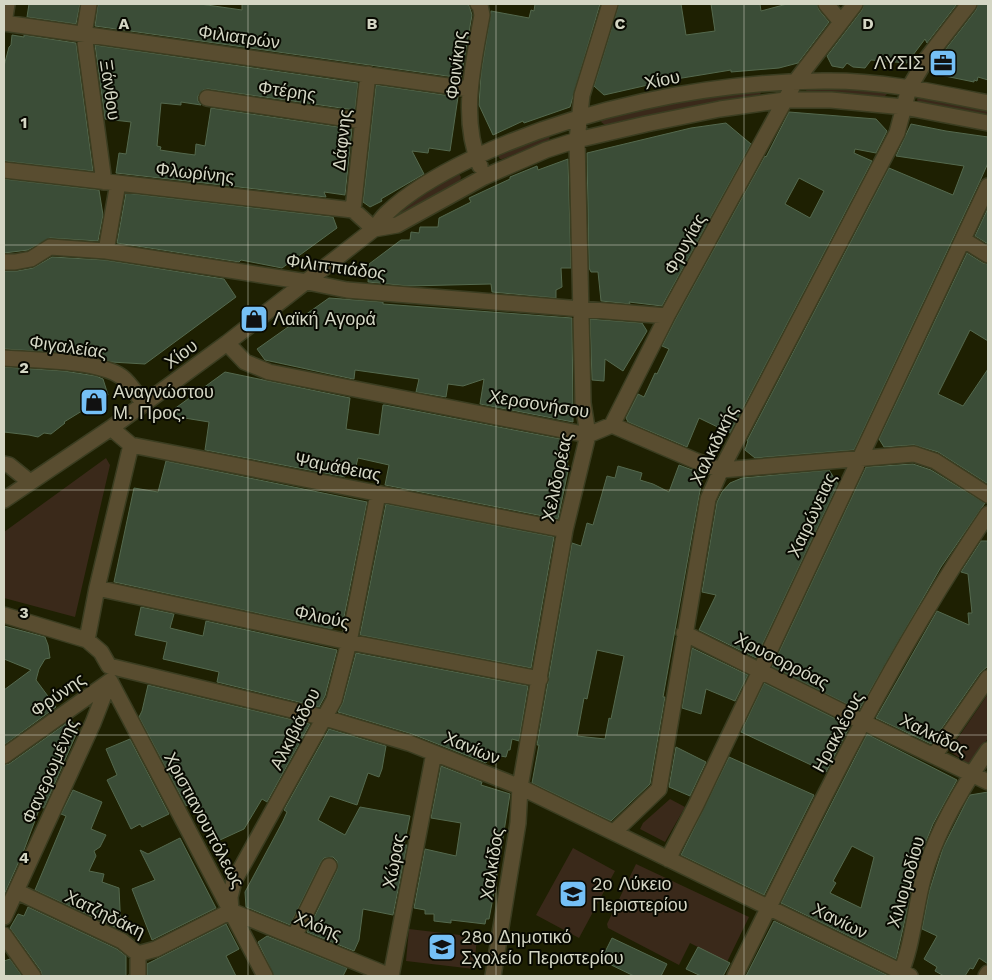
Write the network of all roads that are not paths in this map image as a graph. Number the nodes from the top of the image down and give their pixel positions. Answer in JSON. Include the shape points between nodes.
{"nodes":[{"id":1,"x":7,"y":4,"type":"edge"},
{"id":2,"x":89,"y":4,"type":"edge"},
{"id":3,"x":610,"y":4,"type":"edge"},
{"id":4,"x":826,"y":4,"type":"edge"},
{"id":5,"x":855,"y":4,"type":"edge"},
{"id":6,"x":969,"y":4,"type":"edge"},
{"id":7,"x":480,"y":10,"type":"edge"},
{"id":8,"x":841,"y":22,"type":"junction"},
{"id":9,"x":4,"y":23,"type":"edge"},
{"id":10,"x":84,"y":34,"type":"junction"},
{"id":11,"x":368,"y":74,"type":"junction"},
{"id":12,"x":795,"y":82,"type":"junction"},
{"id":13,"x":910,"y":88,"type":"junction"},
{"id":14,"x":469,"y":89,"type":"junction"},
{"id":15,"x":207,"y":98,"type":"dead end"},
{"id":16,"x":785,"y":100,"type":"junction"},
{"id":17,"x":988,"y":103,"type":"edge"},
{"id":18,"x":904,"y":107,"type":"junction"},
{"id":19,"x":579,"y":118,"type":"junction"},
{"id":20,"x":362,"y":121,"type":"junction"},
{"id":21,"x":988,"y":123,"type":"edge"},
{"id":22,"x":578,"y":140,"type":"junction"},
{"id":23,"x":476,"y":157,"type":"junction"},
{"id":24,"x":4,"y":170,"type":"edge"},
{"id":25,"x":484,"y":176,"type":"junction"},
{"id":26,"x":111,"y":182,"type":"junction"},
{"id":27,"x":988,"y":186,"type":"edge"},
{"id":28,"x":353,"y":210,"type":"junction"},
{"id":29,"x":374,"y":229,"type":"junction"},
{"id":30,"x":964,"y":240,"type":"junction"},
{"id":31,"x":106,"y":251,"type":"junction"},
{"id":32,"x":988,"y":255,"type":"edge"},
{"id":33,"x":4,"y":262,"type":"edge"},
{"id":34,"x":307,"y":282,"type":"junction"},
{"id":35,"x":580,"y":310,"type":"junction"},
{"id":36,"x":667,"y":316,"type":"junction"},
{"id":37,"x":227,"y":343,"type":"junction"},
{"id":38,"x":4,"y":358,"type":"edge"},
{"id":39,"x":144,"y":404,"type":"junction"},
{"id":40,"x":612,"y":425,"type":"junction"},
{"id":41,"x":111,"y":428,"type":"junction"},
{"id":42,"x":588,"y":435,"type":"junction"},
{"id":43,"x":131,"y":445,"type":"junction"},
{"id":44,"x":860,"y":458,"type":"junction"},
{"id":45,"x":4,"y":464,"type":"edge"},
{"id":46,"x":721,"y":470,"type":"junction"},
{"id":47,"x":30,"y":482,"type":"junction"},
{"id":48,"x":378,"y":494,"type":"junction"},
{"id":49,"x":988,"y":495,"type":"edge"},
{"id":50,"x":4,"y":500,"type":"edge"},
{"id":51,"x":988,"y":514,"type":"edge"},
{"id":52,"x":565,"y":530,"type":"junction"},
{"id":53,"x":97,"y":588,"type":"junction"},
{"id":54,"x":4,"y":615,"type":"edge"},
{"id":55,"x":684,"y":633,"type":"junction"},
{"id":56,"x":87,"y":640,"type":"junction"},
{"id":57,"x":349,"y":642,"type":"junction"},
{"id":58,"x":110,"y":666,"type":"junction"},
{"id":59,"x":760,"y":671,"type":"junction"},
{"id":60,"x":988,"y":678,"type":"edge"},
{"id":61,"x":540,"y":679,"type":"junction"},
{"id":62,"x":110,"y":681,"type":"junction"},
{"id":63,"x":325,"y":718,"type":"junction"},
{"id":64,"x":863,"y":722,"type":"junction"},
{"id":65,"x":988,"y":750,"type":"edge"},
{"id":66,"x":434,"y":752,"type":"junction"},
{"id":67,"x":4,"y":756,"type":"edge"},
{"id":68,"x":934,"y":756,"type":"junction"},
{"id":69,"x":971,"y":774,"type":"junction"},
{"id":70,"x":988,"y":782,"type":"edge"},
{"id":71,"x":520,"y":788,"type":"junction"},
{"id":72,"x":614,"y":832,"type":"junction"},
{"id":73,"x":668,"y":859,"type":"junction"},
{"id":74,"x":329,"y":866,"type":"dead end"},
{"id":75,"x":16,"y":891,"type":"junction"},
{"id":76,"x":769,"y":908,"type":"junction"},
{"id":77,"x":231,"y":912,"type":"junction"},
{"id":78,"x":4,"y":917,"type":"edge"},
{"id":79,"x":4,"y":935,"type":"edge"},
{"id":80,"x":294,"y":938,"type":"junction"},
{"id":81,"x":138,"y":954,"type":"junction"},
{"id":82,"x":988,"y":973,"type":"edge"},
{"id":83,"x":903,"y":975,"type":"edge"},
{"id":84,"x":33,"y":976,"type":"edge"},
{"id":85,"x":138,"y":976,"type":"edge"},
{"id":86,"x":265,"y":976,"type":"edge"},
{"id":87,"x":391,"y":976,"type":"edge"},
{"id":88,"x":493,"y":976,"type":"edge"},
{"id":89,"x":735,"y":976,"type":"edge"},
{"id":90,"x":986,"y":976,"type":"edge"}],
"edges":[{"from":1,"to":9,"type":"street"},
{"from":2,"to":10,"type":"street","name":"Ξάνθου"},
{"from":3,"to":19,"type":"street","name":"Χελιδορέας","via":[[582,95]]},
{"from":4,"to":8,"type":"street"},
{"from":5,"to":8,"type":"street","name":"Φρυγίας"},
{"from":6,"to":13,"type":"street","name":"Χαλκιδικής","via":[[927,58]]},
{"from":7,"to":14,"type":"street","name":"Φοινίκης"},
{"from":8,"to":12,"type":"street","name":"Φρυγίας"},
{"from":9,"to":10,"type":"street","name":"Φιλιατρών"},
{"from":10,"to":11,"type":"street","name":"Φιλιατρών"},
{"from":10,"to":26,"type":"street","name":"Ξάνθου"},
{"from":11,"to":14,"type":"street","name":"Φιλιατρών"},
{"from":11,"to":20,"type":"street","name":"Δάφνης"},
{"from":12,"to":13,"type":"street","name":"Χίου","via":[[858,82]]},
{"from":12,"to":16,"type":"street","name":"Φρυγίας"},
{"from":12,"to":19,"type":"street","name":"Χίου","via":[[712,89]]},
{"from":13,"to":17,"type":"street","name":"Χίου"},
{"from":13,"to":18,"type":"street","name":"Χαλκιδικής"},
{"from":14,"to":23,"type":"street","name":"Φοινίκης","via":[[469,120]]},
{"from":15,"to":20,"type":"street","name":"Φτέρης"},
{"from":16,"to":18,"type":"street","name":"Χίου","via":[[831,100]]},
{"from":16,"to":22,"type":"street","name":"Χίου","via":[[685,116]]},
{"from":16,"to":36,"type":"street","name":"Φρυγίας"},
{"from":18,"to":21,"type":"street","name":"Χίου"},
{"from":18,"to":46,"type":"street","name":"Χαλκιδικής","via":[[897,133]]},
{"from":19,"to":22,"type":"street","name":"Χελιδορέας"},
{"from":19,"to":23,"type":"street","name":"Χίου","via":[[520,137]]},
{"from":20,"to":28,"type":"street","name":"Δάφνης"},
{"from":22,"to":25,"type":"street","name":"Χίου"},
{"from":22,"to":35,"type":"street","name":"Χελιδορέας"},
{"from":23,"to":25,"type":"street","name":"Φοινίκης"},
{"from":23,"to":29,"type":"street","name":"Χίου","via":[[414,192],[388,212]]},
{"from":24,"to":26,"type":"street","name":"Φλωρίνης"},
{"from":25,"to":29,"type":"street","name":"Χίου","via":[[397,225]]},
{"from":26,"to":28,"type":"street","name":"Φλωρίνης"},
{"from":26,"to":31,"type":"street","name":"Ξάνθου"},
{"from":27,"to":30,"type":"street","name":"Χαιρώνειας"},
{"from":28,"to":29,"type":"street"},
{"from":29,"to":34,"type":"street","name":"Χίου"},
{"from":30,"to":32,"type":"street"},
{"from":30,"to":44,"type":"street","name":"Χαιρώνειας"},
{"from":31,"to":33,"type":"street","name":"Φιλιππιάδος","via":[[50,247],[31,259]]},
{"from":31,"to":34,"type":"street","name":"Φιλιππιάδος"},
{"from":34,"to":35,"type":"street","name":"Φιλιππιάδος","via":[[347,290]]},
{"from":34,"to":37,"type":"street","name":"Χίου"},
{"from":35,"to":36,"type":"street","name":"Φιλιππιάδος"},
{"from":35,"to":42,"type":"street","name":"Χελιδορέας","via":[[583,403]]},
{"from":36,"to":40,"type":"street","name":"Φρυγίας"},
{"from":37,"to":39,"type":"street","name":"Χίου"},
{"from":37,"to":42,"type":"street","name":"Χερσονήσου","via":[[245,362],[269,372]]},
{"from":38,"to":39,"type":"street","name":"Φιγαλείας","via":[[107,369],[122,377]]},
{"from":39,"to":41,"type":"street","name":"Χίου"},
{"from":40,"to":42,"type":"street","name":"Χερσονήσου"},
{"from":40,"to":46,"type":"street","name":"Χερσονήσου"},
{"from":41,"to":43,"type":"street","name":"Ψαμάθειας"},
{"from":41,"to":47,"type":"street","name":"Χίου"},
{"from":42,"to":52,"type":"street","name":"Χελιδορέας"},
{"from":43,"to":48,"type":"street","name":"Ψαμάθειας"},
{"from":43,"to":53,"type":"street"},
{"from":44,"to":46,"type":"street","name":"Χερσονήσου"},
{"from":44,"to":49,"type":"street","name":"Χερσονήσου","via":[[914,454],[935,461]]},
{"from":44,"to":59,"type":"street","name":"Χαιρώνειας"},
{"from":45,"to":47,"type":"street"},
{"from":46,"to":55,"type":"street","name":"Χαλκιδικής","via":[[708,499]]},
{"from":47,"to":50,"type":"street","name":"Χίου"},
{"from":48,"to":52,"type":"street","name":"Ψαμάθειας"},
{"from":48,"to":57,"type":"street","name":"Αλκιβιάδου"},
{"from":51,"to":64,"type":"street","name":"Ηρακλέους","via":[[906,644]]},
{"from":52,"to":61,"type":"street","name":"Χελιδορέας"},
{"from":53,"to":56,"type":"street"},
{"from":53,"to":57,"type":"street","name":"Φλιούς"},
{"from":54,"to":56,"type":"street"},
{"from":55,"to":59,"type":"street","name":"Χρυσορρόας"},
{"from":55,"to":72,"type":"street","name":"Χαλκιδικής","via":[[658,789]]},
{"from":56,"to":58,"type":"street","via":[[101,652]]},
{"from":57,"to":61,"type":"street","name":"Φλιούς"},
{"from":57,"to":63,"type":"street","name":"Αλκιβιάδου","via":[[334,700]]},
{"from":58,"to":62,"type":"street","name":"Φανερωμένης"},
{"from":58,"to":63,"type":"street","name":"Χανίων"},
{"from":59,"to":64,"type":"street","name":"Χρυσορρόας"},
{"from":59,"to":73,"type":"street","name":"Χαιρώνειας"},
{"from":60,"to":68,"type":"street"},
{"from":61,"to":71,"type":"street","name":"Χελιδορέας"},
{"from":62,"to":67,"type":"street","name":"Φρύνης"},
{"from":62,"to":75,"type":"street","name":"Φανερωμένης"},
{"from":62,"to":77,"type":"street","name":"Χριστιανουπόλεως"},
{"from":63,"to":66,"type":"street","name":"Χανίων"},
{"from":63,"to":77,"type":"street","name":"Αλκιβιάδου","via":[[234,881]]},
{"from":64,"to":68,"type":"street","name":"Χαλκίδος"},
{"from":64,"to":76,"type":"street","name":"Ηρακλέους"},
{"from":65,"to":69,"type":"street","name":"Χιλιομοδίου"},
{"from":66,"to":71,"type":"street","name":"Χανίων"},
{"from":66,"to":87,"type":"street","name":"Χώρας"},
{"from":68,"to":69,"type":"street","name":"Χαλκίδος"},
{"from":69,"to":70,"type":"street","name":"Χαλκίδος"},
{"from":69,"to":83,"type":"street","name":"Χιλιομοδίου","via":[[932,848],[922,880]]},
{"from":71,"to":72,"type":"street","name":"Χανίων"},
{"from":71,"to":88,"type":"street","name":"Χαλκίδος","via":[[518,823]]},
{"from":72,"to":73,"type":"street","name":"Χανίων"},
{"from":73,"to":76,"type":"street","name":"Χανίων"},
{"from":74,"to":80,"type":"street"},
{"from":75,"to":78,"type":"street","name":"Φανερωμένης"},
{"from":75,"to":81,"type":"street","name":"Χατζηδάκη","via":[[122,941]]},
{"from":76,"to":83,"type":"street","name":"Χανίων"},
{"from":76,"to":89,"type":"street","name":"Ηρακλέους"},
{"from":77,"to":80,"type":"street","name":"Χλόης"},
{"from":77,"to":81,"type":"street","name":"Χατζηδάκη","via":[[156,949]]},
{"from":77,"to":86,"type":"street","name":"Χριστιανουπόλεως"},
{"from":79,"to":84,"type":"street"},
{"from":80,"to":87,"type":"street","name":"Χλόης"},
{"from":81,"to":85,"type":"street"},
{"from":82,"to":90,"type":"street"}]}
